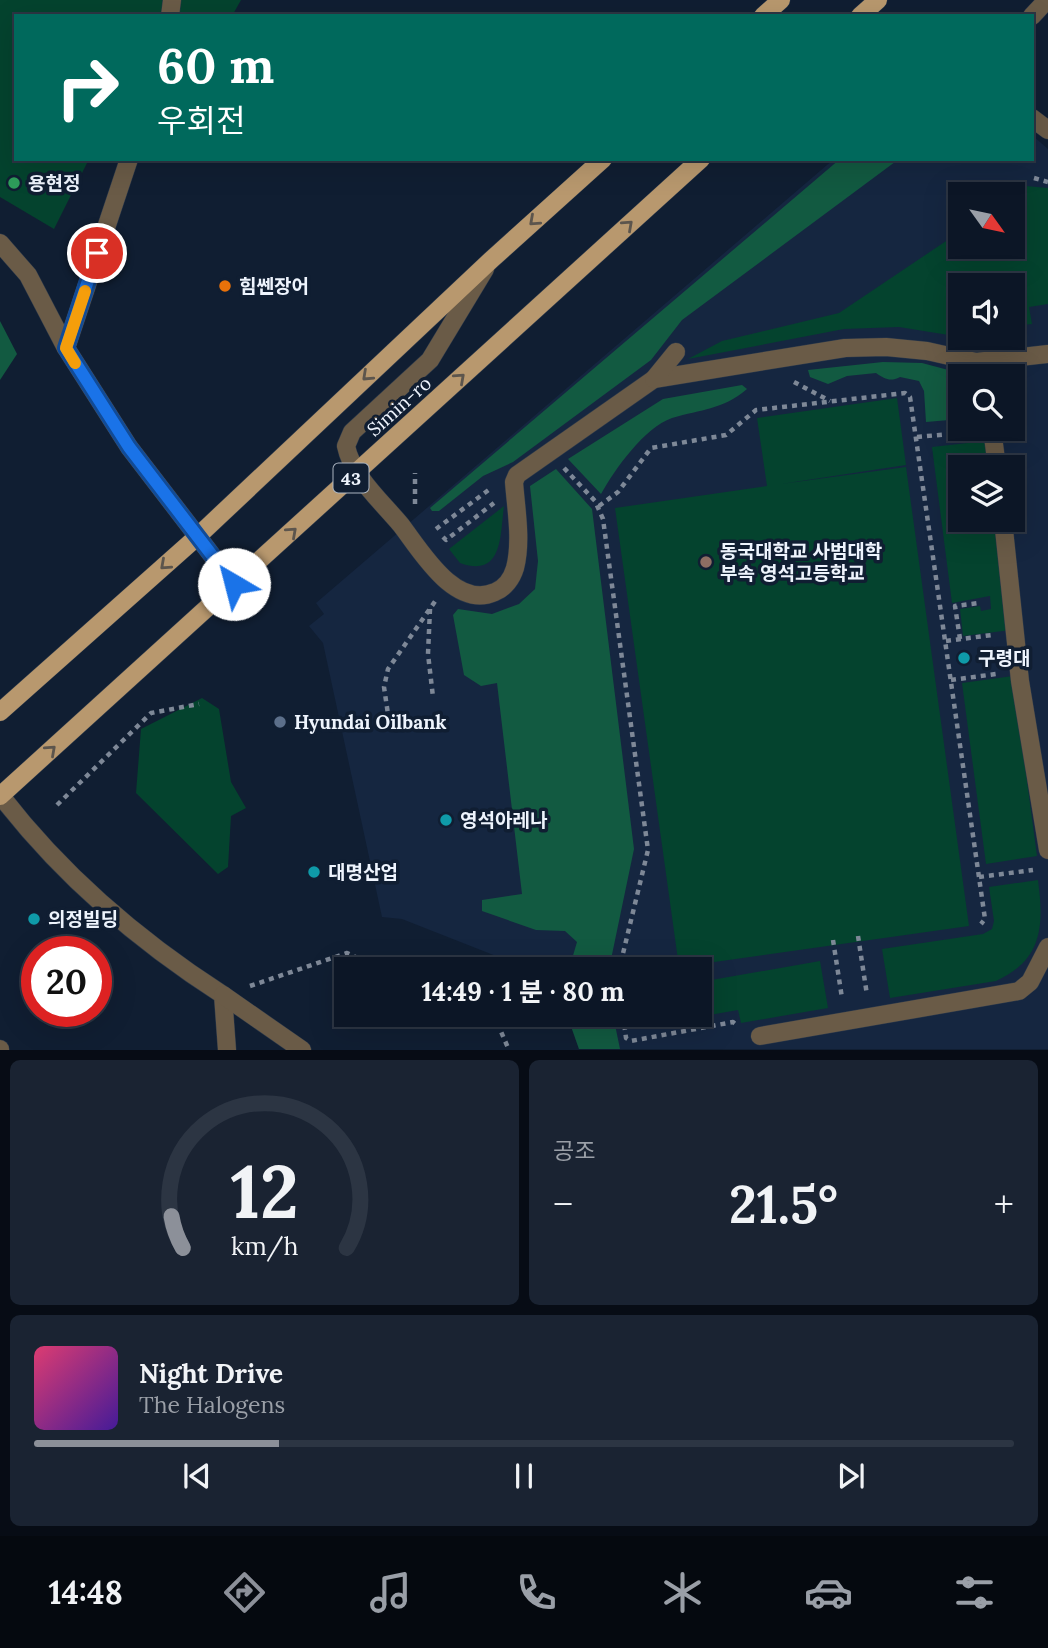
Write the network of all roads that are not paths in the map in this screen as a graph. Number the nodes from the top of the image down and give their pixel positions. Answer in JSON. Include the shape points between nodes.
{"nodes":[{"id":1,"x":781,"y":0,"type":"edge"},
{"id":2,"x":878,"y":0,"type":"edge"},
{"id":3,"x":1047,"y":0,"type":"edge"},
{"id":4,"x":766,"y":14,"type":"edge"},
{"id":5,"x":862,"y":14,"type":"edge"},
{"id":6,"x":1034,"y":14,"type":"edge"},
{"id":7,"x":128,"y":161,"type":"edge"},
{"id":8,"x":601,"y":161,"type":"edge"},
{"id":9,"x":699,"y":161,"type":"edge"},
{"id":10,"x":0,"y":243,"type":"edge"},
{"id":11,"x":491,"y":260,"type":"junction"},
{"id":12,"x":66,"y":348,"type":"junction"},
{"id":13,"x":676,"y":352,"type":"dead end"},
{"id":14,"x":1048,"y":354,"type":"edge"},
{"id":15,"x":964,"y":364,"type":"edge"},
{"id":16,"x":1003,"y":364,"type":"edge"},
{"id":17,"x":654,"y":379,"type":"junction"},
{"id":18,"x":357,"y":472,"type":"junction"},
{"id":19,"x":1004,"y":532,"type":"edge"},
{"id":20,"x":198,"y":536,"type":"junction"},
{"id":21,"x":234,"y":584,"type":"junction"},
{"id":22,"x":0,"y":712,"type":"edge"},
{"id":23,"x":0,"y":796,"type":"edge"},
{"id":24,"x":1048,"y":850,"type":"edge"},
{"id":25,"x":1048,"y":947,"type":"edge"},
{"id":26,"x":223,"y":995,"type":"junction"},
{"id":27,"x":760,"y":1036,"type":"road end"},
{"id":28,"x":227,"y":1049,"type":"edge"},
{"id":29,"x":302,"y":1049,"type":"edge"}],
"edges":[{"from":1,"to":4,"type":"main road"},
{"from":2,"to":5,"type":"main road"},
{"from":3,"to":6,"type":"street"},
{"from":7,"to":12,"type":"street"},
{"from":8,"to":11,"type":"main road","one_way":true},
{"from":18,"to":9,"type":"main road","name":"Simin-ro","number":"43","one_way":true},
{"from":10,"to":12,"type":"street","via":[[28,275]]},
{"from":11,"to":18,"type":"street","via":[[430,360],[347,439],[348,457]]},
{"from":11,"to":20,"type":"main road","one_way":true},
{"from":12,"to":20,"type":"street","via":[[129,447]]},
{"from":13,"to":17,"type":"street"},
{"from":14,"to":16,"type":"street"},
{"from":15,"to":17,"type":"street","via":[[914,349],[845,348]]},
{"from":17,"to":18,"type":"street","via":[[517,475],[516,559],[506,584],[498,591],[475,595],[448,582]]},
{"from":21,"to":18,"type":"main road","name":"Simin-ro","number":"43","one_way":true},
{"from":19,"to":24,"type":"street","via":[[1020,681]]},
{"from":20,"to":21,"type":"street"},
{"from":20,"to":22,"type":"main road","one_way":true},
{"from":23,"to":21,"type":"main road","name":"Simin-ro","number":"43","one_way":true},
{"from":23,"to":26,"type":"street","via":[[33,837],[122,921],[170,961]]},
{"from":25,"to":27,"type":"street","via":[[1030,982],[1013,993]]},
{"from":26,"to":28,"type":"street"},
{"from":26,"to":29,"type":"street"}]}
